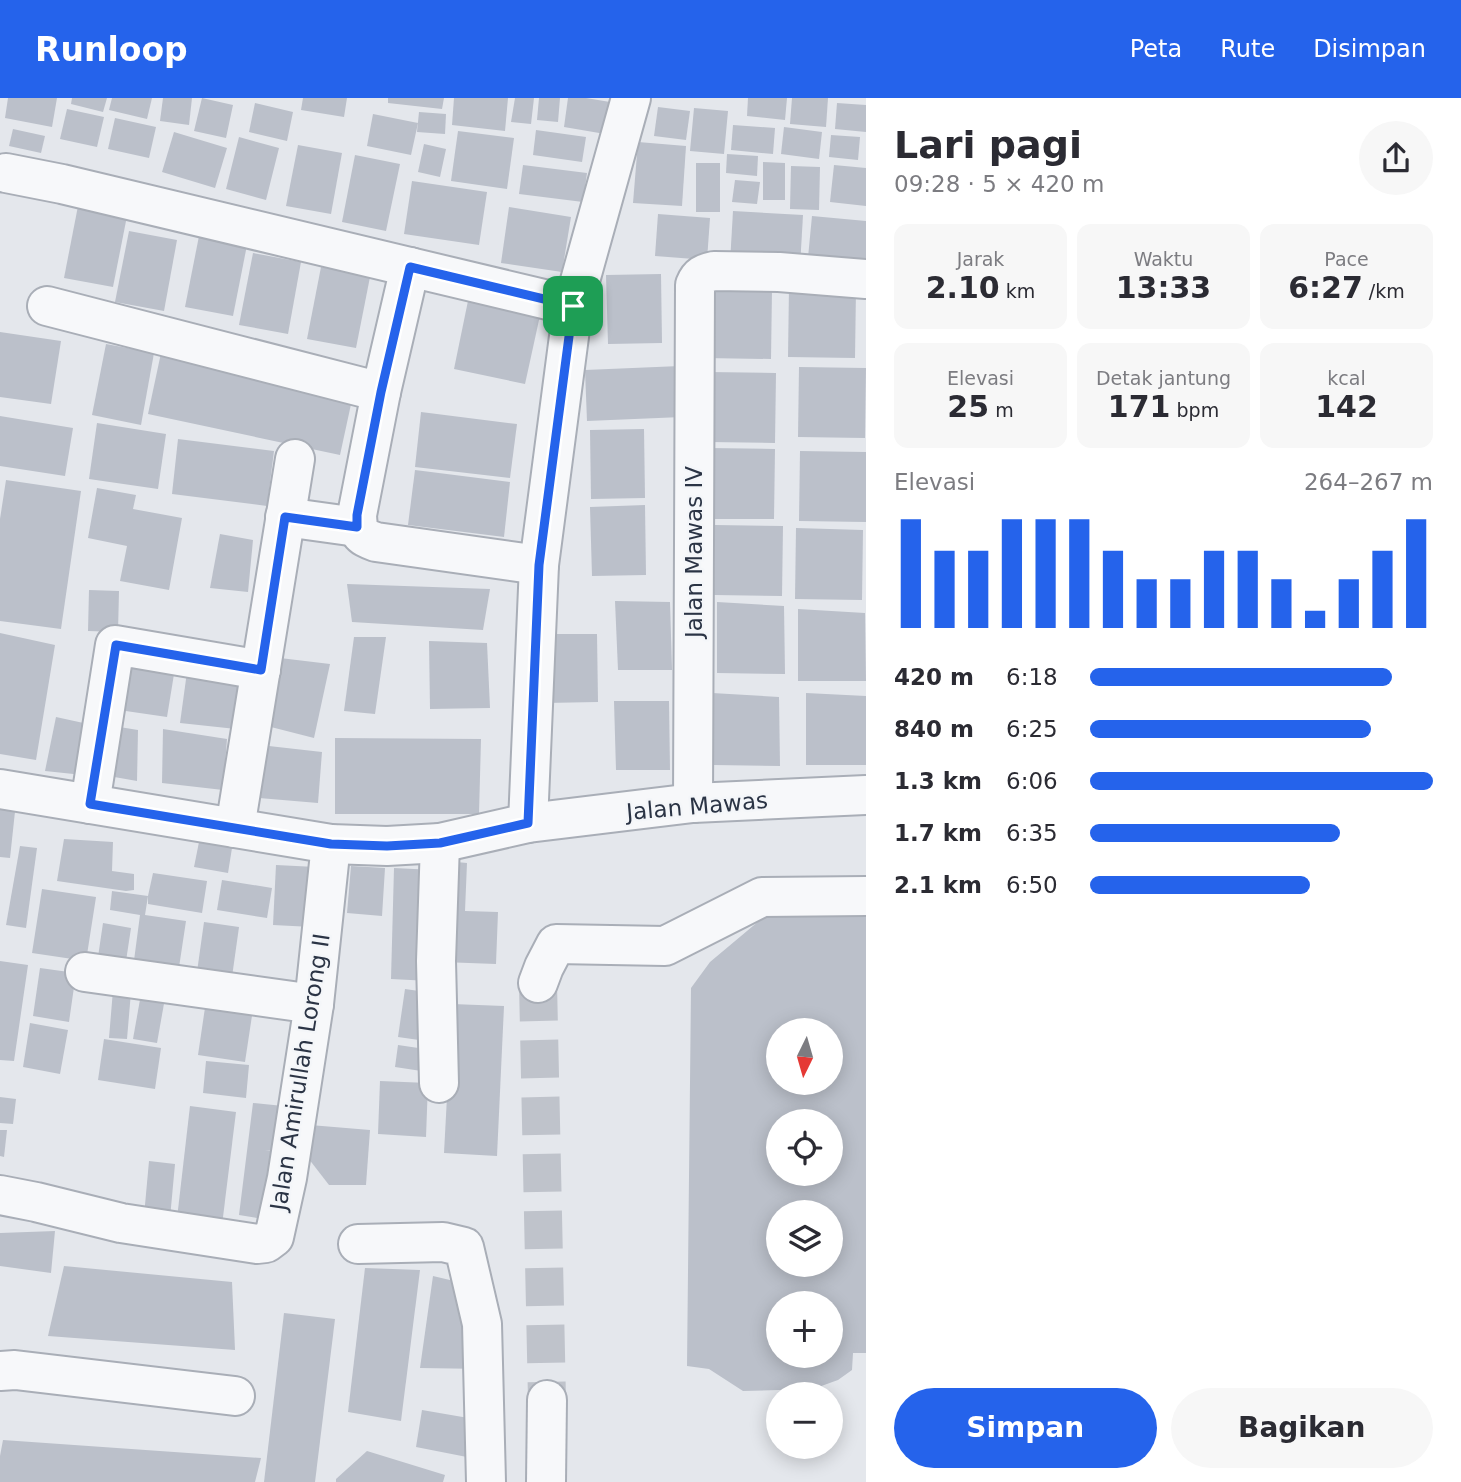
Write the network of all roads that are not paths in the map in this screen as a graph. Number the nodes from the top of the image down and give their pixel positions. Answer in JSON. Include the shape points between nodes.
{"nodes":[{"id":1,"x":631,"y":98,"type":"edge"},
{"id":2,"x":6,"y":173,"type":"dead end"},
{"id":3,"x":410,"y":267,"type":"junction"},
{"id":4,"x":866,"y":279,"type":"edge"},
{"id":5,"x":47,"y":306,"type":"dead end"},
{"id":6,"x":573,"y":306,"type":"junction"},
{"id":7,"x":381,"y":392,"type":"junction"},
{"id":8,"x":295,"y":459,"type":"dead end"},
{"id":9,"x":285,"y":517,"type":"junction"},
{"id":10,"x":357,"y":527,"type":"junction"},
{"id":11,"x":539,"y":565,"type":"junction"},
{"id":12,"x":261,"y":670,"type":"junction"},
{"id":13,"x":0,"y":789,"type":"edge"},
{"id":14,"x":866,"y":795,"type":"edge"},
{"id":15,"x":693,"y":803,"type":"junction"},
{"id":16,"x":90,"y":804,"type":"junction"},
{"id":17,"x":528,"y":823,"type":"junction"},
{"id":18,"x":235,"y":828,"type":"junction"},
{"id":19,"x":440,"y":843,"type":"junction"},
{"id":20,"x":331,"y":844,"type":"junction"},
{"id":21,"x":866,"y":895,"type":"edge"},
{"id":22,"x":85,"y":972,"type":"dead end"},
{"id":23,"x":538,"y":983,"type":"tunnel mouth"},
{"id":24,"x":314,"y":1004,"type":"junction"},
{"id":25,"x":439,"y":1083,"type":"dead end"},
{"id":26,"x":4,"y":1196,"type":"edge"},
{"id":27,"x":358,"y":1244,"type":"dead end"},
{"id":28,"x":0,"y":1371,"type":"edge"},
{"id":29,"x":235,"y":1396,"type":"dead end"},
{"id":30,"x":547,"y":1400,"type":"tunnel mouth"},
{"id":31,"x":486,"y":1482,"type":"edge"},
{"id":32,"x":546,"y":1482,"type":"edge"}],
"edges":[{"from":1,"to":6,"type":"street"},
{"from":2,"to":3,"type":"street"},
{"from":3,"to":6,"type":"street"},
{"from":3,"to":7,"type":"street"},
{"from":4,"to":15,"type":"street","name":"Jalan Mawas IV","via":[[714,271],[698,277],[695,285]]},
{"from":5,"to":7,"type":"street"},
{"from":6,"to":11,"type":"street"},
{"from":7,"to":10,"type":"street"},
{"from":8,"to":9,"type":"street"},
{"from":9,"to":10,"type":"street"},
{"from":9,"to":12,"type":"street"},
{"from":10,"to":11,"type":"street","via":[[363,537],[376,542]]},
{"from":11,"to":17,"type":"street"},
{"from":12,"to":16,"type":"street","via":[[116,645]]},
{"from":12,"to":18,"type":"street"},
{"from":13,"to":16,"type":"street","name":"Jalan Mawas"},
{"from":14,"to":15,"type":"street","name":"Jalan Mawas"},
{"from":15,"to":17,"type":"street","name":"Jalan Mawas"},
{"from":16,"to":18,"type":"street","name":"Jalan Mawas"},
{"from":17,"to":19,"type":"street","name":"Jalan Mawas"},
{"from":18,"to":20,"type":"street","name":"Jalan Mawas"},
{"from":19,"to":20,"type":"street","name":"Jalan Mawas"},
{"from":19,"to":25,"type":"street","via":[[436,961]]},
{"from":20,"to":24,"type":"street","name":"Jalan Amirullah Lorong II"},
{"from":21,"to":23,"type":"street","via":[[762,897],[665,946],[556,944]]},
{"from":22,"to":24,"type":"street"},
{"from":24,"to":26,"type":"street","name":"Jalan Amirullah Lorong II","via":[[287,1178],[274,1237],[266,1243],[121,1223]]},
{"from":27,"to":31,"type":"street","via":[[443,1242],[464,1247],[482,1324]]},
{"from":28,"to":29,"type":"street"},
{"from":30,"to":32,"type":"street"}]}
